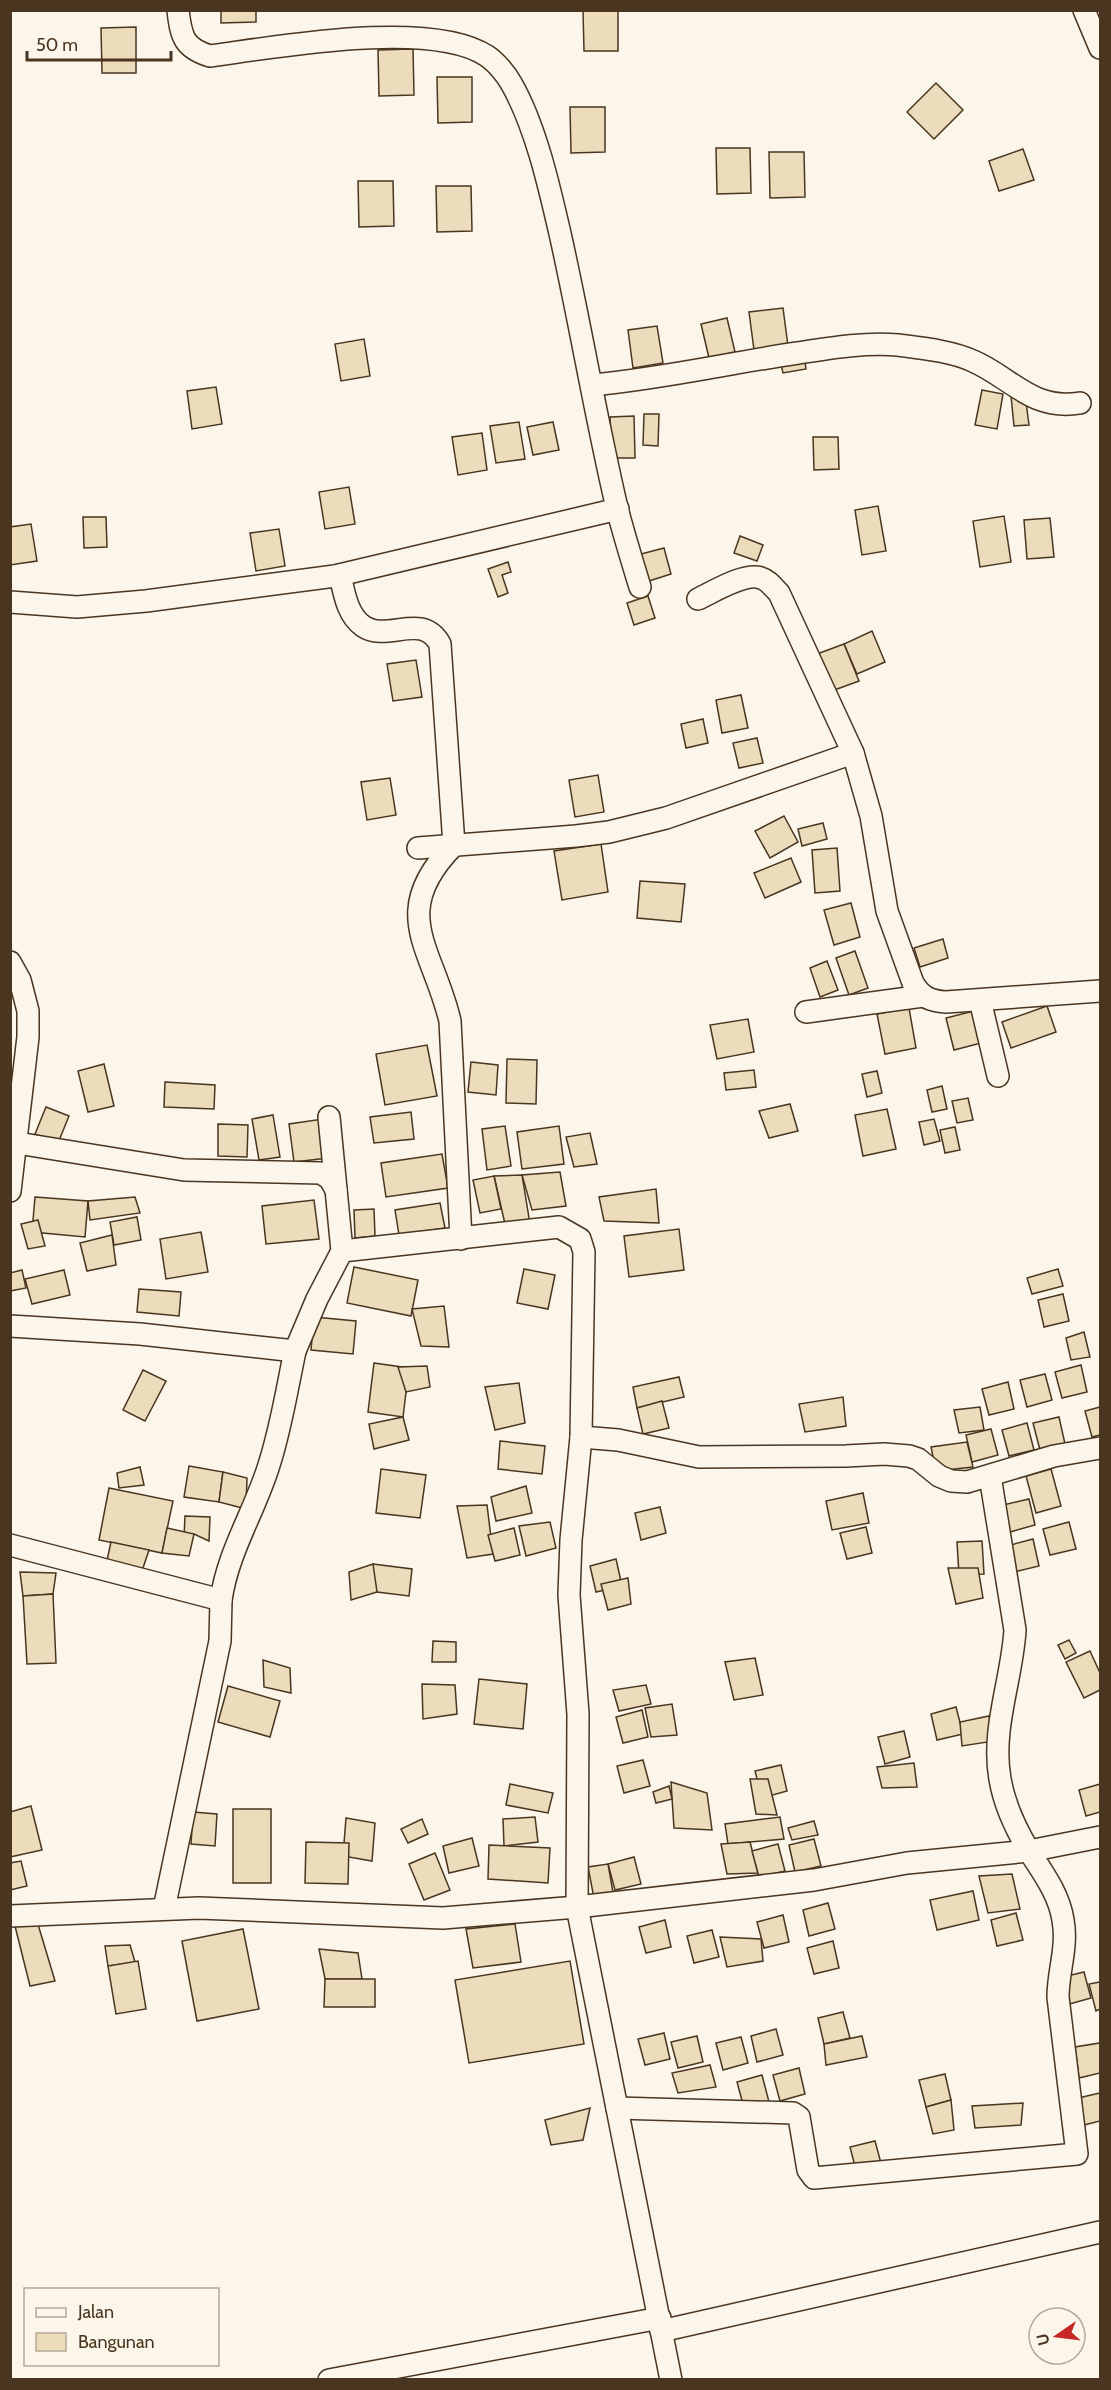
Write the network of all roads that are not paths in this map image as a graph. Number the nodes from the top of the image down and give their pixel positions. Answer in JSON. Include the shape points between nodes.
{"nodes":[{"id":1,"x":178,"y":10,"type":"edge"},
{"id":2,"x":1084,"y":10,"type":"edge"},
{"id":3,"x":1101,"y":48,"type":"edge"},
{"id":4,"x":592,"y":385,"type":"junction"},
{"id":5,"x":1080,"y":403,"type":"dead end"},
{"id":6,"x":618,"y":509,"type":"junction"},
{"id":7,"x":340,"y":575,"type":"junction"},
{"id":8,"x":640,"y":587,"type":"dead end"},
{"id":9,"x":699,"y":599,"type":"dead end"},
{"id":10,"x":10,"y":602,"type":"edge"},
{"id":11,"x":853,"y":753,"type":"junction"},
{"id":12,"x":454,"y":845,"type":"junction"},
{"id":13,"x":418,"y":848,"type":"dead end"},
{"id":14,"x":10,"y":962,"type":"edge"},
{"id":15,"x":1101,"y":991,"type":"edge"},
{"id":16,"x":923,"y":996,"type":"junction"},
{"id":17,"x":980,"y":1000,"type":"junction"},
{"id":18,"x":807,"y":1012,"type":"dead end"},
{"id":19,"x":998,"y":1076,"type":"dead end"},
{"id":20,"x":329,"y":1117,"type":"dead end"},
{"id":21,"x":16,"y":1143,"type":"junction"},
{"id":22,"x":336,"y":1190,"type":"junction"},
{"id":23,"x":10,"y":1191,"type":"edge"},
{"id":24,"x":461,"y":1239,"type":"junction"},
{"id":25,"x":342,"y":1251,"type":"junction"},
{"id":26,"x":10,"y":1326,"type":"edge"},
{"id":27,"x":295,"y":1351,"type":"junction"},
{"id":28,"x":581,"y":1437,"type":"junction"},
{"id":29,"x":1101,"y":1448,"type":"edge"},
{"id":30,"x":990,"y":1476,"type":"junction"},
{"id":31,"x":10,"y":1545,"type":"edge"},
{"id":32,"x":221,"y":1600,"type":"junction"},
{"id":33,"x":1101,"y":1837,"type":"edge"},
{"id":34,"x":1029,"y":1851,"type":"junction"},
{"id":35,"x":577,"y":1907,"type":"junction"},
{"id":36,"x":164,"y":1909,"type":"junction"},
{"id":37,"x":10,"y":1916,"type":"edge"},
{"id":38,"x":617,"y":2108,"type":"junction"},
{"id":39,"x":1101,"y":2232,"type":"edge"},
{"id":40,"x":661,"y":2324,"type":"junction"},
{"id":41,"x":329,"y":2379,"type":"edge"},
{"id":42,"x":671,"y":2379,"type":"edge"}],
"edges":[{"from":1,"to":4,"type":"street","via":[[188,45],[210,56],[318,41],[402,37],[439,40],[488,57],[511,82],[550,189]]},
{"from":2,"to":3,"type":"street"},
{"from":4,"to":5,"type":"street","via":[[637,381],[835,347],[896,345],[973,361],[1045,403]]},
{"from":4,"to":6,"type":"street"},
{"from":6,"to":7,"type":"street"},
{"from":6,"to":8,"type":"street"},
{"from":7,"to":10,"type":"street","via":[[77,607]]},
{"from":7,"to":12,"type":"street","via":[[348,606],[363,626],[382,631],[418,628],[430,632],[440,644]]},
{"from":9,"to":11,"type":"street","via":[[743,578],[762,578],[770,584],[786,606]]},
{"from":11,"to":12,"type":"street","via":[[666,818],[609,832]]},
{"from":11,"to":16,"type":"street","via":[[870,816],[887,911],[913,983]]},
{"from":12,"to":13,"type":"street"},
{"from":12,"to":24,"type":"street","via":[[426,881],[417,918],[450,1021]]},
{"from":14,"to":21,"type":"street","via":[[20,980],[28,1011]]},
{"from":15,"to":17,"type":"street"},
{"from":16,"to":17,"type":"street","via":[[946,1002]]},
{"from":16,"to":18,"type":"street"},
{"from":17,"to":19,"type":"street"},
{"from":20,"to":22,"type":"street"},
{"from":21,"to":22,"type":"street","via":[[184,1170],[321,1173]]},
{"from":21,"to":23,"type":"street"},
{"from":22,"to":25,"type":"street"},
{"from":24,"to":25,"type":"street"},
{"from":24,"to":28,"type":"street","via":[[559,1227],[580,1239],[584,1252]]},
{"from":25,"to":27,"type":"street"},
{"from":26,"to":27,"type":"street","via":[[140,1334]]},
{"from":27,"to":32,"type":"street","via":[[269,1466],[232,1551]]},
{"from":28,"to":30,"type":"street","via":[[618,1440],[699,1457],[909,1456],[951,1481],[967,1482]]},
{"from":28,"to":35,"type":"street","via":[[569,1595],[578,1714]]},
{"from":29,"to":30,"type":"street","via":[[1054,1456]]},
{"from":30,"to":34,"type":"street","via":[[1016,1630],[997,1754],[1005,1801]]},
{"from":31,"to":32,"type":"street"},
{"from":32,"to":36,"type":"street","via":[[220,1641]]},
{"from":33,"to":34,"type":"street"},
{"from":34,"to":35,"type":"street"},
{"from":34,"to":38,"type":"street","via":[[1056,1895],[1063,1921],[1065,1952],[1058,1997],[1077,2154],[814,2178],[808,2170],[799,2117],[793,2113]]},
{"from":35,"to":36,"type":"street","via":[[443,1918]]},
{"from":35,"to":38,"type":"street"},
{"from":36,"to":37,"type":"street"},
{"from":38,"to":40,"type":"street"},
{"from":39,"to":40,"type":"street"},
{"from":40,"to":41,"type":"street"},
{"from":40,"to":42,"type":"street"}]}
